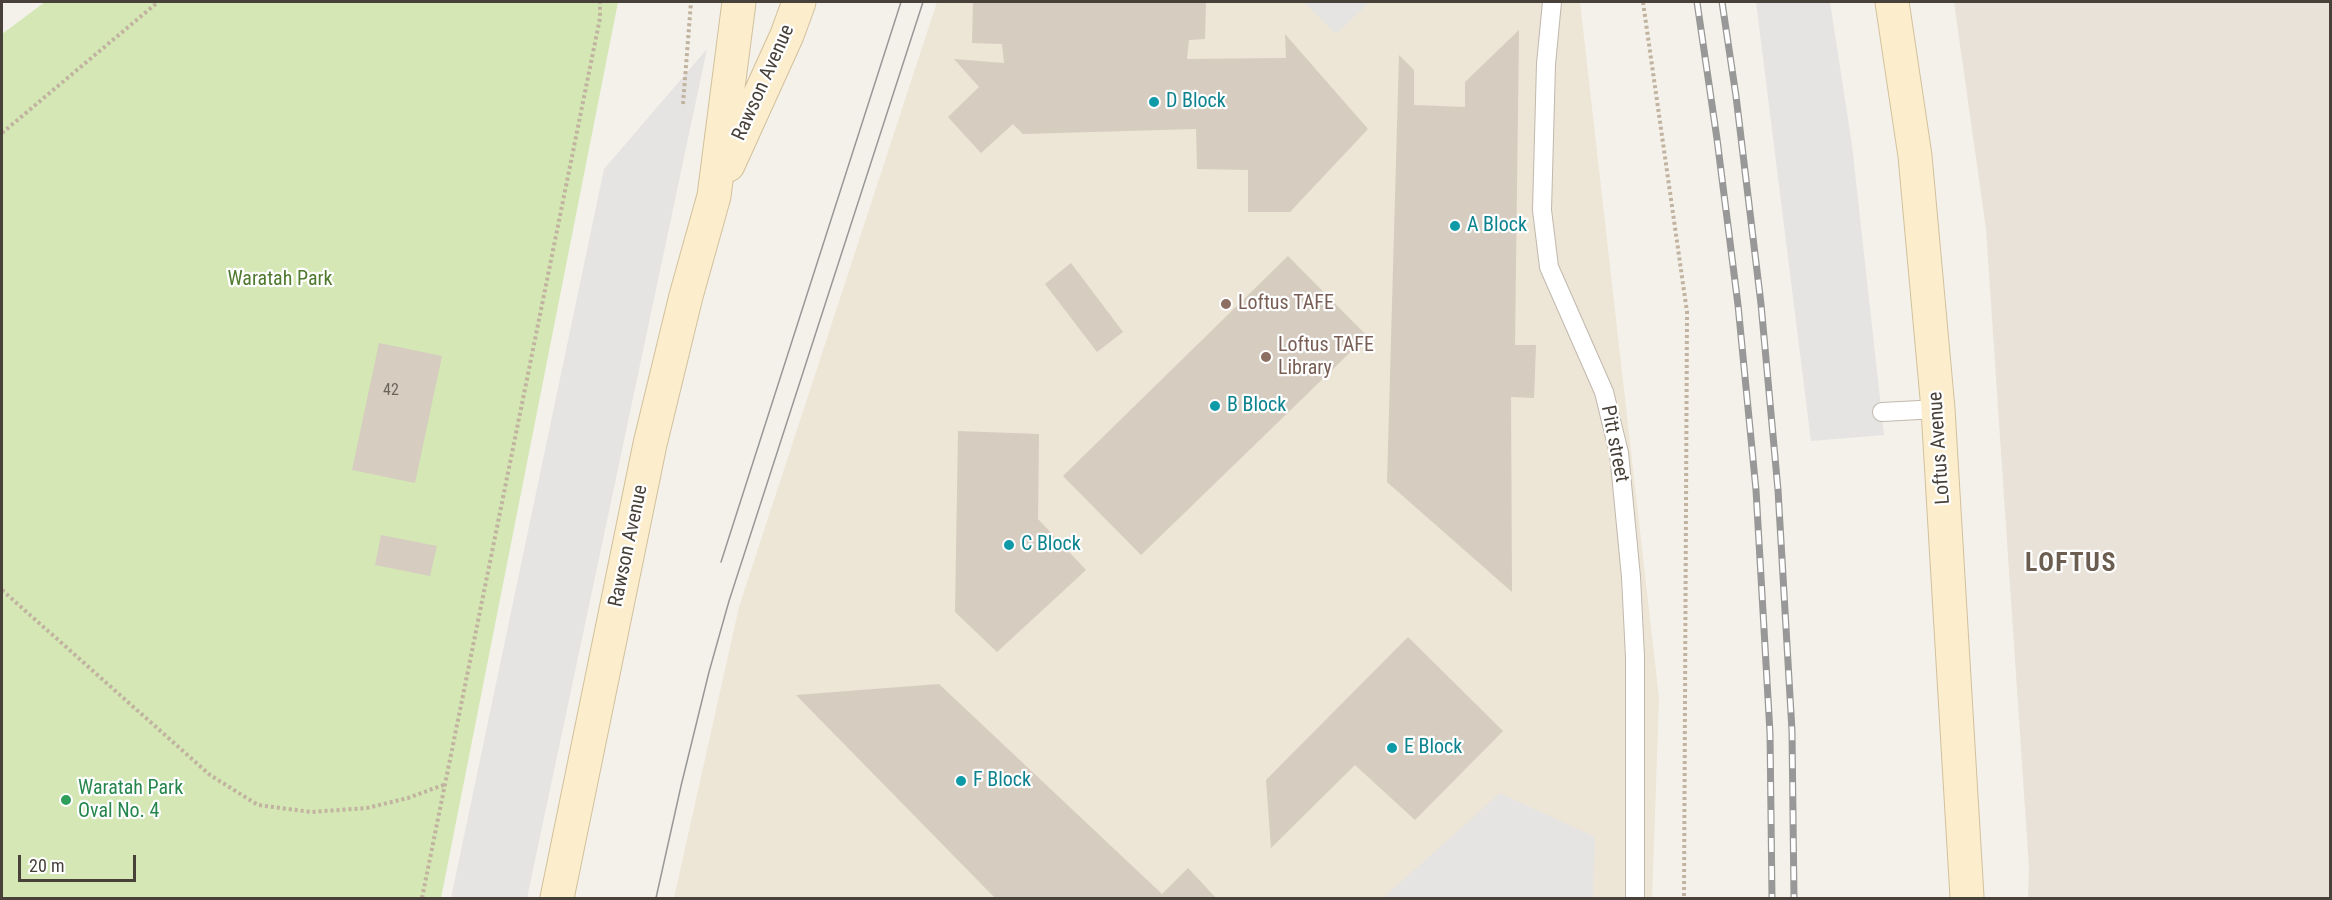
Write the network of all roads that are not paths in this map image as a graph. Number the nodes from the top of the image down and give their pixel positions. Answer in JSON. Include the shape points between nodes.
{"nodes":[{"id":1,"x":739,"y":2,"type":"edge"},
{"id":2,"x":799,"y":2,"type":"edge"},
{"id":3,"x":1552,"y":2,"type":"edge"},
{"id":4,"x":1892,"y":2,"type":"edge"},
{"id":5,"x":714,"y":196,"type":"junction"},
{"id":6,"x":1938,"y":409,"type":"junction"},
{"id":7,"x":1882,"y":412,"type":"dead end"},
{"id":8,"x":557,"y":898,"type":"edge"},
{"id":9,"x":1635,"y":898,"type":"edge"},
{"id":10,"x":1966,"y":898,"type":"edge"}],
"edges":[{"from":1,"to":5,"type":"street","name":"Rawson Avenue"},
{"from":2,"to":5,"type":"street","name":"Rawson Avenue"},
{"from":3,"to":9,"type":"lane","name":"Pitt street","via":[[1546,64],[1542,210],[1549,267],[1604,392],[1619,453],[1635,657]]},
{"from":4,"to":6,"type":"street","name":"Loftus Avenue","via":[[1915,156]]},
{"from":5,"to":8,"type":"street","name":"Rawson Avenue","via":[[650,444]]},
{"from":6,"to":7,"type":"lane"},
{"from":6,"to":10,"type":"street","name":"Loftus Avenue"}]}
